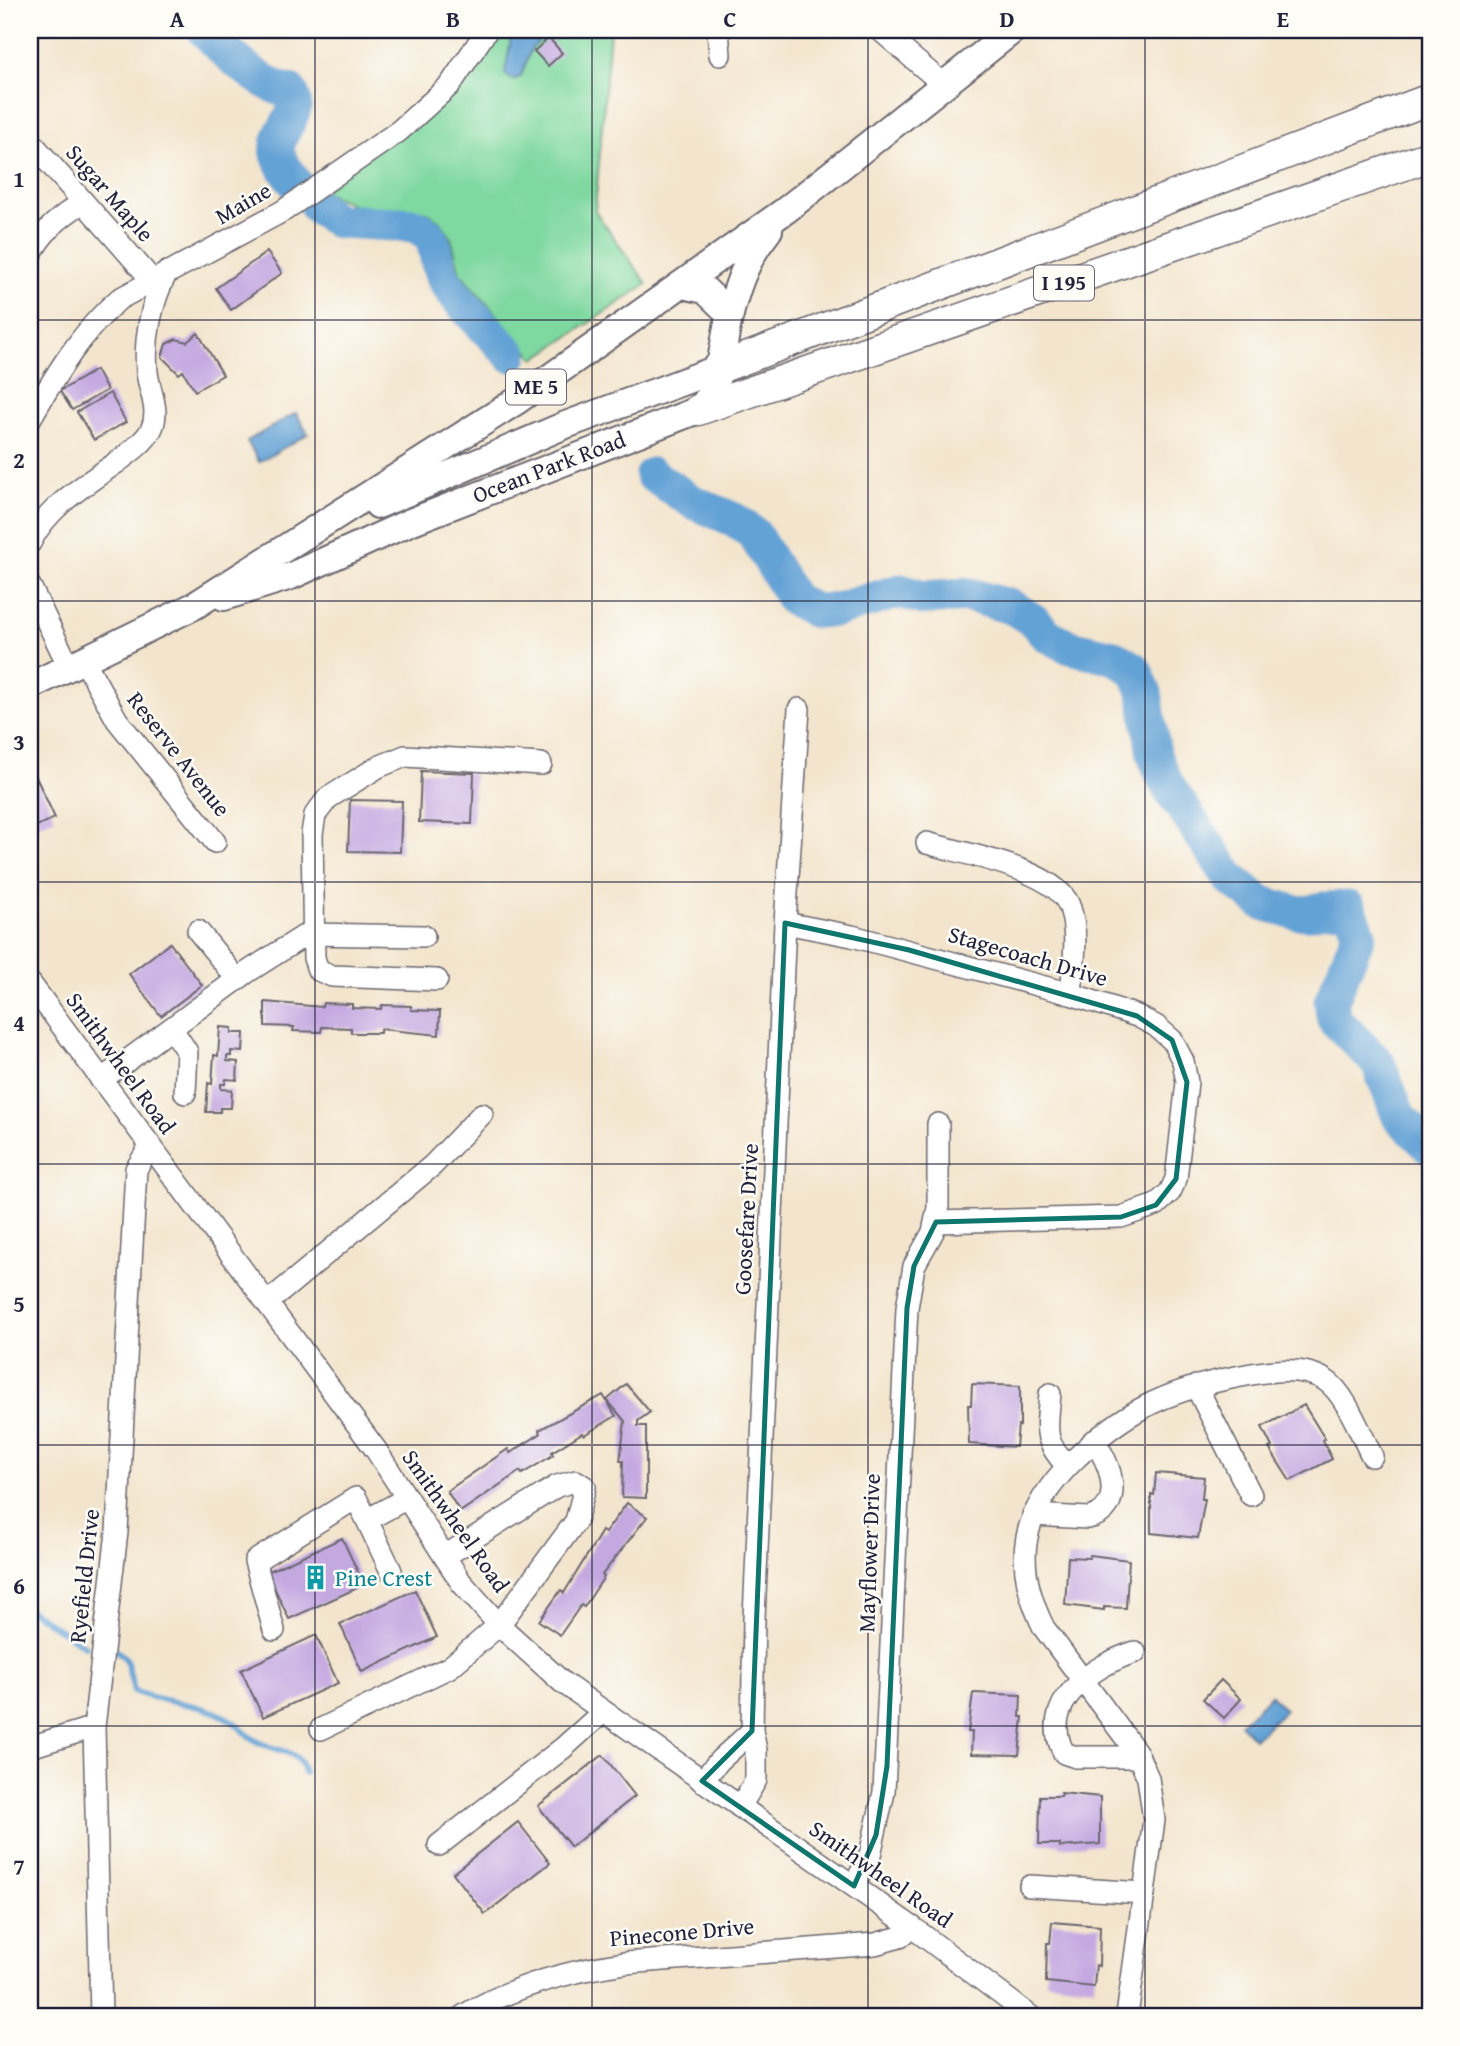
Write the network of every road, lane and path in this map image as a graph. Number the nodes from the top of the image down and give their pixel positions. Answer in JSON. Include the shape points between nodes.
{"nodes":[{"id":1,"x":486,"y":30,"type":"edge"},
{"id":2,"x":719,"y":30,"type":"edge"},
{"id":3,"x":880,"y":30,"type":"edge"},
{"id":4,"x":1013,"y":30,"type":"edge"},
{"id":5,"x":720,"y":55,"type":"dead end"},
{"id":6,"x":944,"y":85,"type":"junction"},
{"id":7,"x":1430,"y":99,"type":"edge"},
{"id":8,"x":30,"y":141,"type":"edge"},
{"id":9,"x":1430,"y":156,"type":"edge"},
{"id":10,"x":83,"y":202,"type":"junction"},
{"id":11,"x":786,"y":211,"type":"junction"},
{"id":12,"x":30,"y":256,"type":"edge"},
{"id":13,"x":159,"y":276,"type":"junction"},
{"id":14,"x":683,"y":285,"type":"junction"},
{"id":15,"x":730,"y":314,"type":"junction"},
{"id":16,"x":717,"y":369,"type":"junction"},
{"id":17,"x":698,"y":410,"type":"junction"},
{"id":18,"x":30,"y":419,"type":"edge"},
{"id":19,"x":30,"y":543,"type":"edge"},
{"id":20,"x":278,"y":551,"type":"junction"},
{"id":21,"x":30,"y":586,"type":"edge"},
{"id":22,"x":194,"y":606,"type":"junction"},
{"id":23,"x":76,"y":664,"type":"junction"},
{"id":24,"x":30,"y":687,"type":"edge"},
{"id":25,"x":799,"y":709,"type":"dead end"},
{"id":26,"x":541,"y":764,"type":"dead end"},
{"id":27,"x":215,"y":842,"type":"dead end"},
{"id":28,"x":927,"y":843,"type":"dead end"},
{"id":29,"x":785,"y":923,"type":"junction"},
{"id":30,"x":198,"y":931,"type":"dead end"},
{"id":31,"x":314,"y":932,"type":"junction"},
{"id":32,"x":424,"y":936,"type":"dead end"},
{"id":33,"x":237,"y":979,"type":"junction"},
{"id":34,"x":438,"y":980,"type":"dead end"},
{"id":35,"x":30,"y":983,"type":"edge"},
{"id":36,"x":1071,"y":994,"type":"junction"},
{"id":37,"x":172,"y":1029,"type":"junction"},
{"id":38,"x":101,"y":1080,"type":"junction"},
{"id":39,"x":185,"y":1093,"type":"dead end"},
{"id":40,"x":482,"y":1114,"type":"dead end"},
{"id":41,"x":938,"y":1124,"type":"dead end"},
{"id":42,"x":150,"y":1147,"type":"junction"},
{"id":43,"x":936,"y":1222,"type":"junction"},
{"id":44,"x":267,"y":1303,"type":"junction"},
{"id":45,"x":1196,"y":1386,"type":"junction"},
{"id":46,"x":1049,"y":1394,"type":"dead end"},
{"id":47,"x":1093,"y":1441,"type":"junction"},
{"id":48,"x":1373,"y":1456,"type":"dead end"},
{"id":49,"x":1067,"y":1466,"type":"junction"},
{"id":50,"x":1251,"y":1495,"type":"dead end"},
{"id":51,"x":407,"y":1498,"type":"junction"},
{"id":52,"x":1033,"y":1515,"type":"junction"},
{"id":53,"x":367,"y":1520,"type":"junction"},
{"id":54,"x":445,"y":1556,"type":"junction"},
{"id":55,"x":391,"y":1571,"type":"dead end"},
{"id":56,"x":499,"y":1625,"type":"junction"},
{"id":57,"x":274,"y":1630,"type":"dead end"},
{"id":58,"x":1135,"y":1652,"type":"dead end"},
{"id":59,"x":1083,"y":1681,"type":"junction"},
{"id":60,"x":603,"y":1712,"type":"junction"},
{"id":61,"x":94,"y":1727,"type":"junction"},
{"id":62,"x":321,"y":1729,"type":"dead end"},
{"id":63,"x":752,"y":1731,"type":"junction"},
{"id":64,"x":30,"y":1747,"type":"edge"},
{"id":65,"x":1139,"y":1757,"type":"junction"},
{"id":66,"x":702,"y":1782,"type":"junction"},
{"id":67,"x":740,"y":1807,"type":"junction"},
{"id":68,"x":439,"y":1845,"type":"dead end"},
{"id":69,"x":854,"y":1886,"type":"junction"},
{"id":70,"x":1030,"y":1886,"type":"dead end"},
{"id":71,"x":1144,"y":1893,"type":"junction"},
{"id":72,"x":912,"y":1927,"type":"junction"},
{"id":73,"x":102,"y":2016,"type":"edge"},
{"id":74,"x":463,"y":2016,"type":"edge"},
{"id":75,"x":1030,"y":2016,"type":"edge"},
{"id":76,"x":1127,"y":2016,"type":"edge"}],
"edges":[{"from":1,"to":13,"type":"street","name":"Maine","via":[[450,85],[399,131],[283,211]]},
{"from":2,"to":5,"type":"street"},
{"from":3,"to":6,"type":"street"},
{"from":4,"to":6,"type":"main road","name":"Ocean Park Road","number":"ME 5"},
{"from":6,"to":11,"type":"main road","name":"Ocean Park Road","number":"ME 5"},
{"from":7,"to":16,"type":"highway","number":"I 195"},
{"from":8,"to":10,"type":"street","name":"Sugar Maple"},
{"from":9,"to":17,"type":"highway","number":"I 195"},
{"from":10,"to":12,"type":"street","via":[[55,221]]},
{"from":10,"to":13,"type":"street","name":"Sugar Maple"},
{"from":11,"to":14,"type":"main road","name":"Ocean Park Road","number":"ME 5"},
{"from":11,"to":15,"type":"main road","name":"Ocean Park Road","number":"ME 5","via":[[754,248]]},
{"from":13,"to":18,"type":"street","name":"Maine","via":[[119,299],[97,319]]},
{"from":13,"to":19,"type":"street","via":[[149,325],[147,370],[155,419],[150,432],[46,517]]},
{"from":14,"to":15,"type":"main road","via":[[705,290]]},
{"from":14,"to":20,"type":"main road","name":"Ocean Park Road","number":"ME 5","via":[[518,400]]},
{"from":15,"to":16,"type":"main road","name":"Ocean Park Road","number":"ME 5"},
{"from":16,"to":17,"type":"main road","name":"Ocean Park Road","number":"ME 5","via":[[712,394]]},
{"from":16,"to":20,"type":"main road","via":[[499,451]]},
{"from":17,"to":22,"type":"main road","name":"Ocean Park Road","number":"ME 5","via":[[410,522],[291,576]]},
{"from":20,"to":22,"type":"main road","name":"Ocean Park Road","number":"ME 5"},
{"from":21,"to":23,"type":"street","name":"Reserve Avenue"},
{"from":22,"to":23,"type":"main road","name":"Ocean Park Road","number":"ME 5"},
{"from":23,"to":24,"type":"main road","name":"Ocean Park Road","number":"ME 5"},
{"from":23,"to":27,"type":"street","name":"Reserve Avenue"},
{"from":25,"to":29,"type":"street","name":"Goosefare Drive"},
{"from":26,"to":31,"type":"street","via":[[405,755],[328,798],[312,824]]},
{"from":28,"to":36,"type":"street","via":[[1040,877],[1058,887],[1070,905],[1074,925]]},
{"from":29,"to":36,"type":"street","name":"Stagecoach Drive"},
{"from":29,"to":63,"type":"street","name":"Goosefare Drive"},
{"from":30,"to":33,"type":"street"},
{"from":31,"to":32,"type":"street"},
{"from":31,"to":33,"type":"street"},
{"from":31,"to":34,"type":"street","via":[[316,966],[324,974]]},
{"from":33,"to":37,"type":"street"},
{"from":35,"to":38,"type":"street","name":"Smithwheel Road"},
{"from":36,"to":43,"type":"street","name":"Stagecoach Drive","via":[[1137,1016],[1172,1040],[1183,1061],[1184,1116],[1176,1179],[1170,1192],[1156,1205],[1121,1217]]},
{"from":37,"to":38,"type":"street"},
{"from":37,"to":39,"type":"street","via":[[187,1052]]},
{"from":38,"to":42,"type":"street","name":"Smithwheel Road"},
{"from":40,"to":44,"type":"street","via":[[433,1165]]},
{"from":41,"to":43,"type":"street","name":"Mayflower Drive"},
{"from":42,"to":44,"type":"street","name":"Smithwheel Road"},
{"from":42,"to":61,"type":"street","name":"Ryefield Drive","via":[[136,1169],[117,1531]]},
{"from":43,"to":69,"type":"street","name":"Mayflower Drive","via":[[914,1266],[907,1308],[884,1792],[870,1855]]},
{"from":44,"to":51,"type":"street","name":"Smithwheel Road"},
{"from":45,"to":47,"type":"street","via":[[1146,1404]]},
{"from":45,"to":48,"type":"street","via":[[1290,1370],[1312,1374],[1338,1391]]},
{"from":45,"to":50,"type":"street"},
{"from":46,"to":49,"type":"street","via":[[1046,1434],[1051,1449]]},
{"from":47,"to":49,"type":"street"},
{"from":47,"to":52,"type":"street","via":[[1110,1468],[1108,1506],[1088,1518]]},
{"from":49,"to":52,"type":"street","via":[[1044,1493]]},
{"from":51,"to":53,"type":"street"},
{"from":51,"to":54,"type":"street","name":"Smithwheel Road"},
{"from":52,"to":59,"type":"street","via":[[1025,1551],[1028,1592],[1044,1628]]},
{"from":53,"to":55,"type":"street"},
{"from":53,"to":57,"type":"street","via":[[356,1498],[255,1561]]},
{"from":54,"to":56,"type":"street","name":"Smithwheel Road"},
{"from":54,"to":56,"type":"street","via":[[557,1486],[568,1481],[582,1483],[585,1492],[576,1521]]},
{"from":56,"to":60,"type":"street","name":"Smithwheel Road","via":[[548,1671]]},
{"from":56,"to":62,"type":"street","via":[[450,1667]]},
{"from":58,"to":59,"type":"street","via":[[1112,1659]]},
{"from":59,"to":65,"type":"street"},
{"from":59,"to":65,"type":"street","via":[[1061,1702],[1058,1735],[1064,1753]]},
{"from":60,"to":66,"type":"street","name":"Smithwheel Road"},
{"from":60,"to":68,"type":"street"},
{"from":61,"to":64,"type":"street"},
{"from":61,"to":73,"type":"street","name":"Ryefield Drive"},
{"from":63,"to":66,"type":"street"},
{"from":63,"to":67,"type":"street","name":"Goosefare Drive","via":[[756,1780]]},
{"from":65,"to":71,"type":"street","via":[[1154,1809]]},
{"from":66,"to":67,"type":"street","name":"Smithwheel Road"},
{"from":67,"to":69,"type":"street","name":"Smithwheel Road"},
{"from":69,"to":72,"type":"street","name":"Smithwheel Road"},
{"from":70,"to":71,"type":"street"},
{"from":71,"to":76,"type":"street"},
{"from":72,"to":74,"type":"street","name":"Pinecone Drive","via":[[900,1937],[875,1944],[584,1969],[512,1992]]},
{"from":72,"to":75,"type":"street","name":"Smithwheel Road"}]}
